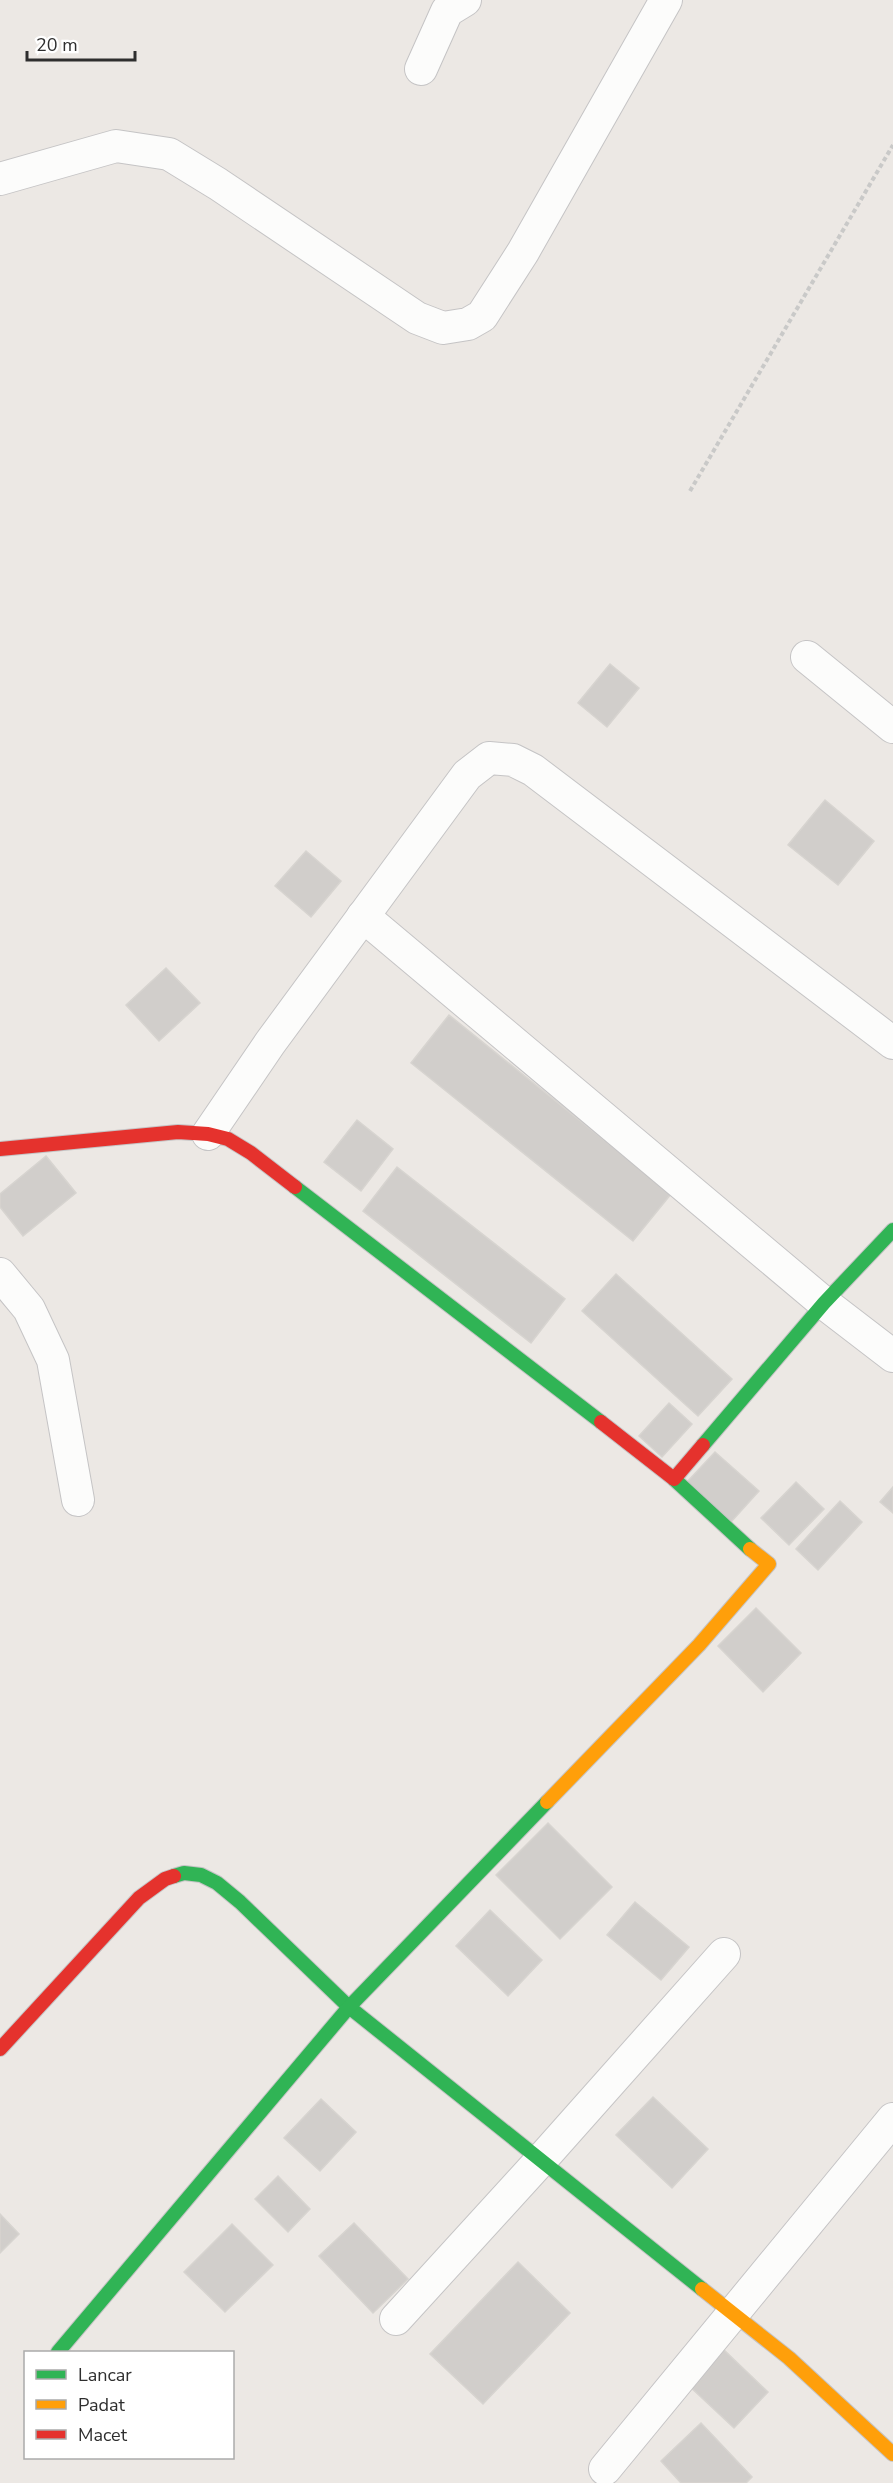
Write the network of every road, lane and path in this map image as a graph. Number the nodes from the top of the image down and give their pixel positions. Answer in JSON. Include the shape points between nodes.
{"nodes":[{"id":1,"x":465,"y":0,"type":"edge"},
{"id":2,"x":666,"y":0,"type":"edge"},
{"id":3,"x":421,"y":69,"type":"dead end"},
{"id":4,"x":893,"y":145,"type":"edge"},
{"id":5,"x":0,"y":179,"type":"edge"},
{"id":6,"x":690,"y":491,"type":"dead end"},
{"id":7,"x":807,"y":657,"type":"dead end"},
{"id":8,"x":893,"y":727,"type":"edge"},
{"id":9,"x":363,"y":916,"type":"junction"},
{"id":10,"x":893,"y":1042,"type":"edge"},
{"id":11,"x":208,"y":1134,"type":"junction"},
{"id":12,"x":0,"y":1149,"type":"edge"},
{"id":13,"x":893,"y":1230,"type":"edge"},
{"id":14,"x":0,"y":1274,"type":"edge"},
{"id":15,"x":824,"y":1302,"type":"junction"},
{"id":16,"x":893,"y":1356,"type":"edge"},
{"id":17,"x":674,"y":1479,"type":"junction"},
{"id":18,"x":78,"y":1500,"type":"dead end"},
{"id":19,"x":724,"y":1954,"type":"dead end"},
{"id":20,"x":349,"y":2007,"type":"junction"},
{"id":21,"x":0,"y":2049,"type":"edge"},
{"id":22,"x":893,"y":2119,"type":"edge"},
{"id":23,"x":542,"y":2160,"type":"junction"},
{"id":24,"x":733,"y":2314,"type":"junction"},
{"id":25,"x":396,"y":2319,"type":"dead end"},
{"id":26,"x":59,"y":2351,"type":"edge"},
{"id":27,"x":893,"y":2454,"type":"edge"},
{"id":28,"x":605,"y":2469,"type":"dead end"}],
"edges":[{"from":1,"to":3,"type":"street","via":[[447,11]]},
{"from":2,"to":5,"type":"street","via":[[523,252],[482,316],[468,324],[443,328],[417,318],[169,154],[116,146]]},
{"from":4,"to":6,"type":"path"},
{"from":7,"to":8,"type":"street"},
{"from":9,"to":10,"type":"street","via":[[467,775],[489,758],[513,760],[533,771]]},
{"from":9,"to":11,"type":"street"},
{"from":9,"to":15,"type":"street"},
{"from":11,"to":12,"type":"street","via":[[178,1132]]},
{"from":11,"to":17,"type":"street","via":[[228,1139],[251,1153]]},
{"from":13,"to":15,"type":"street"},
{"from":14,"to":18,"type":"street","via":[[29,1309],[53,1360]]},
{"from":15,"to":16,"type":"street"},
{"from":15,"to":17,"type":"street"},
{"from":17,"to":20,"type":"street","via":[[769,1564],[699,1645]]},
{"from":19,"to":23,"type":"street"},
{"from":20,"to":21,"type":"street","via":[[217,1882],[184,1873],[165,1879],[139,1898]]},
{"from":20,"to":23,"type":"street"},
{"from":20,"to":26,"type":"street"},
{"from":22,"to":24,"type":"street"},
{"from":23,"to":24,"type":"street"},
{"from":23,"to":25,"type":"street"},
{"from":24,"to":27,"type":"street","via":[[789,2358]]},
{"from":24,"to":28,"type":"street"}]}
